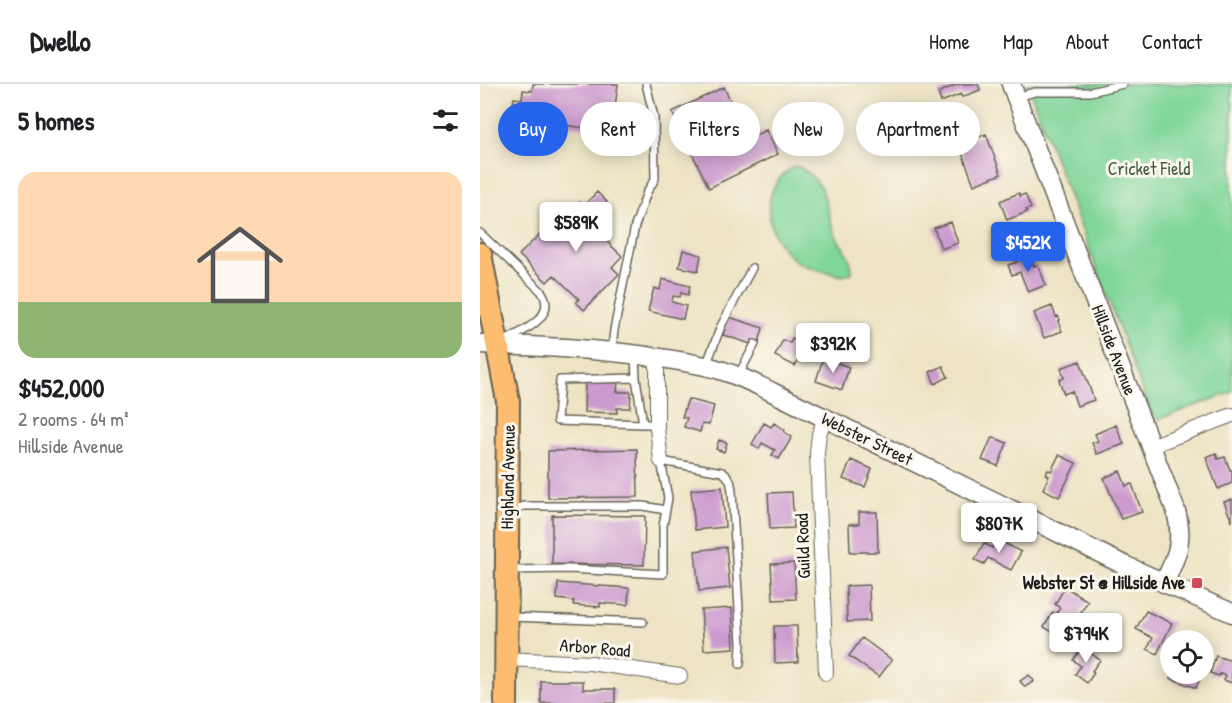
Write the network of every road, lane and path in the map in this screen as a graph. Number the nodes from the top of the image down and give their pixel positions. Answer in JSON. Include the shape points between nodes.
{"nodes":[{"id":1,"x":646,"y":84,"type":"edge"},
{"id":2,"x":1123,"y":84,"type":"edge"},
{"id":3,"x":1014,"y":90,"type":"edge"},
{"id":4,"x":480,"y":233,"type":"edge"},
{"id":5,"x":480,"y":254,"type":"edge"},
{"id":6,"x":752,"y":268,"type":"dead end"},
{"id":7,"x":489,"y":344,"type":"edge"},
{"id":8,"x":755,"y":344,"type":"dead end"},
{"id":9,"x":612,"y":353,"type":"junction"},
{"id":10,"x":635,"y":356,"type":"junction"},
{"id":11,"x":657,"y":358,"type":"junction"},
{"id":12,"x":706,"y":366,"type":"junction"},
{"id":13,"x":738,"y":377,"type":"junction"},
{"id":14,"x":636,"y":378,"type":"junction"},
{"id":15,"x":1232,"y":415,"type":"edge"},
{"id":16,"x":825,"y":418,"type":"junction"},
{"id":17,"x":650,"y":424,"type":"junction"},
{"id":18,"x":1151,"y":446,"type":"junction"},
{"id":19,"x":661,"y":460,"type":"junction"},
{"id":20,"x":666,"y":510,"type":"junction"},
{"id":21,"x":507,"y":511,"type":"junction"},
{"id":22,"x":506,"y":570,"type":"junction"},
{"id":23,"x":1164,"y":583,"type":"junction"},
{"id":24,"x":1232,"y":613,"type":"edge"},
{"id":25,"x":506,"y":617,"type":"junction"},
{"id":26,"x":643,"y":622,"type":"dead end"},
{"id":27,"x":506,"y":659,"type":"junction"},
{"id":28,"x":740,"y":664,"type":"dead end"},
{"id":29,"x":826,"y":673,"type":"dead end"},
{"id":30,"x":680,"y":676,"type":"dead end"},
{"id":31,"x":506,"y":703,"type":"edge"}],
"edges":[{"from":1,"to":9,"type":"lane","via":[[654,117],[655,179],[635,226]]},
{"from":2,"to":3,"type":"lane","via":[[1090,93]]},
{"from":3,"to":18,"type":"street","name":"Hillside Avenue"},
{"from":4,"to":7,"type":"lane","via":[[541,291],[546,302],[545,311],[533,324]]},
{"from":5,"to":7,"type":"main road","name":"Highland Avenue"},
{"from":6,"to":12,"type":"lane","via":[[721,326]]},
{"from":7,"to":9,"type":"street","name":"Webster Street"},
{"from":7,"to":21,"type":"main road","name":"Highland Avenue","via":[[508,401]]},
{"from":8,"to":13,"type":"lane"},
{"from":9,"to":10,"type":"street","name":"Webster Street"},
{"from":10,"to":11,"type":"street","name":"Webster Street"},
{"from":10,"to":14,"type":"lane"},
{"from":11,"to":12,"type":"street","name":"Webster Street"},
{"from":11,"to":17,"type":"street"},
{"from":12,"to":13,"type":"street","name":"Webster Street"},
{"from":13,"to":16,"type":"street","name":"Webster Street"},
{"from":14,"to":17,"type":"lane"},
{"from":14,"to":17,"type":"lane","via":[[560,380],[557,421]]},
{"from":15,"to":18,"type":"street"},
{"from":16,"to":23,"type":"street","name":"Webster Street"},
{"from":16,"to":29,"type":"street","name":"Guild Road","via":[[817,453]]},
{"from":17,"to":19,"type":"street"},
{"from":18,"to":23,"type":"street","name":"Hillside Avenue","via":[[1180,530],[1177,555]]},
{"from":19,"to":20,"type":"lane","via":[[668,492]]},
{"from":19,"to":28,"type":"lane","via":[[716,469],[731,482]]},
{"from":20,"to":21,"type":"lane","via":[[643,506],[524,506]]},
{"from":20,"to":22,"type":"lane","via":[[663,574]]},
{"from":21,"to":22,"type":"main road","name":"Highland Avenue"},
{"from":22,"to":25,"type":"main road","name":"Highland Avenue"},
{"from":23,"to":24,"type":"street","name":"Webster Street"},
{"from":25,"to":26,"type":"lane"},
{"from":25,"to":27,"type":"main road","name":"Highland Avenue"},
{"from":27,"to":30,"type":"street","name":"Arbor Road","via":[[590,663]]},
{"from":27,"to":31,"type":"main road","name":"Highland Avenue"}]}
